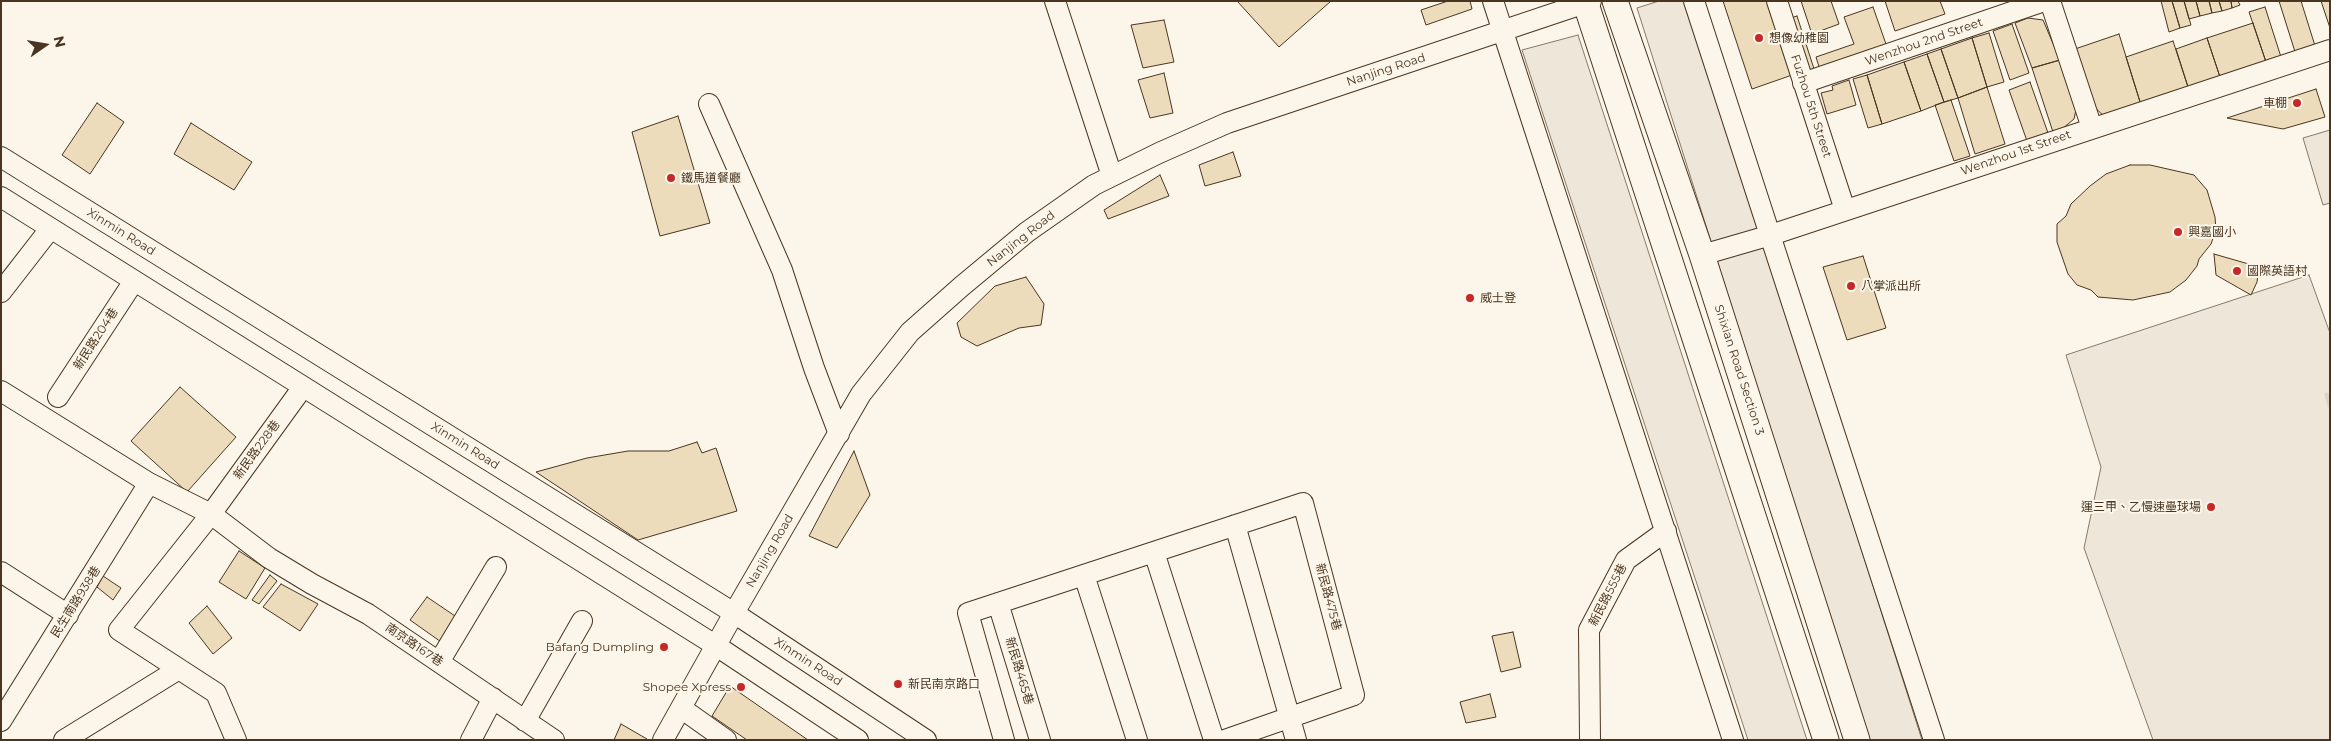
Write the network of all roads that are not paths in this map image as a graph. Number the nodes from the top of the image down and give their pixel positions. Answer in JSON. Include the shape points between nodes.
{"nodes":[{"id":1,"x":1055,"y":1,"type":"edge"},
{"id":2,"x":1493,"y":1,"type":"edge"},
{"id":3,"x":1615,"y":1,"type":"edge"},
{"id":4,"x":1694,"y":1,"type":"edge"},
{"id":5,"x":1777,"y":1,"type":"edge"},
{"id":6,"x":2044,"y":1,"type":"edge"},
{"id":7,"x":2050,"y":1,"type":"edge"},
{"id":8,"x":1587,"y":2,"type":"edge"},
{"id":9,"x":1503,"y":32,"type":"junction"},
{"id":10,"x":2330,"y":50,"type":"edge"},
{"id":11,"x":1803,"y":83,"type":"junction"},
{"id":12,"x":709,"y":104,"type":"dead end"},
{"id":13,"x":2092,"y":128,"type":"junction"},
{"id":14,"x":1,"y":157,"type":"edge"},
{"id":15,"x":1112,"y":176,"type":"junction"},
{"id":16,"x":1,"y":197,"type":"edge"},
{"id":17,"x":1845,"y":210,"type":"junction"},
{"id":18,"x":50,"y":229,"type":"junction"},
{"id":19,"x":1771,"y":235,"type":"junction"},
{"id":20,"x":1702,"y":255,"type":"junction"},
{"id":21,"x":134,"y":281,"type":"junction"},
{"id":22,"x":1,"y":292,"type":"edge"},
{"id":23,"x":303,"y":387,"type":"junction"},
{"id":24,"x":1,"y":391,"type":"edge"},
{"id":25,"x":58,"y":397,"type":"dead end"},
{"id":26,"x":839,"y":434,"type":"junction"},
{"id":27,"x":149,"y":483,"type":"junction"},
{"id":28,"x":211,"y":514,"type":"junction"},
{"id":29,"x":1235,"y":526,"type":"junction"},
{"id":30,"x":1666,"y":531,"type":"junction"},
{"id":31,"x":1154,"y":552,"type":"junction"},
{"id":32,"x":496,"y":567,"type":"dead end"},
{"id":33,"x":1,"y":572,"type":"edge"},
{"id":34,"x":1084,"y":576,"type":"junction"},
{"id":35,"x":998,"y":603,"type":"junction"},
{"id":36,"x":734,"y":613,"type":"junction"},
{"id":37,"x":68,"y":615,"type":"junction"},
{"id":38,"x":582,"y":621,"type":"dead end"},
{"id":39,"x":715,"y":645,"type":"junction"},
{"id":40,"x":439,"y":662,"type":"junction"},
{"id":41,"x":179,"y":669,"type":"junction"},
{"id":42,"x":493,"y":698,"type":"junction"},
{"id":43,"x":681,"y":708,"type":"junction"},
{"id":44,"x":1290,"y":716,"type":"junction"},
{"id":45,"x":1,"y":721,"type":"edge"},
{"id":46,"x":525,"y":721,"type":"junction"},
{"id":47,"x":64,"y":740,"type":"edge"},
{"id":48,"x":236,"y":740,"type":"edge"},
{"id":49,"x":471,"y":740,"type":"edge"},
{"id":50,"x":554,"y":740,"type":"edge"},
{"id":51,"x":663,"y":740,"type":"edge"},
{"id":52,"x":726,"y":740,"type":"edge"},
{"id":53,"x":858,"y":740,"type":"edge"},
{"id":54,"x":926,"y":740,"type":"edge"},
{"id":55,"x":1004,"y":740,"type":"edge"},
{"id":56,"x":1040,"y":740,"type":"edge"},
{"id":57,"x":1137,"y":740,"type":"edge"},
{"id":58,"x":1214,"y":740,"type":"edge"},
{"id":59,"x":1225,"y":740,"type":"edge"},
{"id":60,"x":1296,"y":740,"type":"edge"},
{"id":61,"x":1590,"y":740,"type":"edge"},
{"id":62,"x":1733,"y":740,"type":"edge"},
{"id":63,"x":1826,"y":740,"type":"edge"},
{"id":64,"x":1857,"y":740,"type":"edge"},
{"id":65,"x":1934,"y":740,"type":"edge"}],
"edges":[{"from":1,"to":15,"type":"street"},
{"from":2,"to":9,"type":"street"},
{"from":3,"to":20,"type":"main road","name":"Shixian Road Section 3"},
{"from":4,"to":19,"type":"street"},
{"from":5,"to":11,"type":"street","name":"Fuzhou 5th Street"},
{"from":6,"to":11,"type":"street","name":"Wenzhou 2nd Street"},
{"from":7,"to":13,"type":"street"},
{"from":8,"to":9,"type":"street","name":"Nanjing Road"},
{"from":8,"to":63,"type":"main road"},
{"from":9,"to":15,"type":"street","name":"Nanjing Road","via":[[1227,123]]},
{"from":9,"to":30,"type":"street"},
{"from":10,"to":13,"type":"street","name":"Wenzhou 1st Street"},
{"from":11,"to":17,"type":"street","name":"Fuzhou 5th Street"},
{"from":12,"to":26,"type":"street","via":[[782,270]]},
{"from":13,"to":17,"type":"street","name":"Wenzhou 1st Street"},
{"from":14,"to":36,"type":"street","name":"Xinmin Road"},
{"from":15,"to":26,"type":"street","name":"Nanjing Road","via":[[1027,232],[910,332],[861,394]]},
{"from":16,"to":18,"type":"street"},
{"from":17,"to":19,"type":"street","name":"Wenzhou 1st Street"},
{"from":18,"to":21,"type":"street"},
{"from":18,"to":22,"type":"street"},
{"from":19,"to":20,"type":"street","name":"Wenzhou 1st Street"},
{"from":19,"to":65,"type":"street"},
{"from":20,"to":64,"type":"main road","name":"Shixian Road Section 3"},
{"from":21,"to":23,"type":"street"},
{"from":21,"to":25,"type":"street","name":"新民路204巷"},
{"from":23,"to":28,"type":"street","name":"新民路228巷"},
{"from":23,"to":39,"type":"street"},
{"from":24,"to":27,"type":"street"},
{"from":26,"to":36,"type":"street","name":"Nanjing Road"},
{"from":27,"to":28,"type":"street"},
{"from":27,"to":37,"type":"street","name":"民生南路938巷"},
{"from":28,"to":40,"type":"street","name":"南京路167巷","via":[[269,558],[368,614]]},
{"from":28,"to":41,"type":"street","name":"新民路228巷","via":[[119,630]]},
{"from":29,"to":31,"type":"street","name":"新民路475巷"},
{"from":29,"to":44,"type":"street"},
{"from":29,"to":44,"type":"street","name":"新民路475巷","via":[[1303,503],[1354,694]]},
{"from":30,"to":61,"type":"street","name":"新民路555巷","via":[[1626,560],[1589,630]]},
{"from":30,"to":62,"type":"street"},
{"from":31,"to":34,"type":"street","name":"新民路475巷"},
{"from":31,"to":58,"type":"street"},
{"from":32,"to":40,"type":"street"},
{"from":33,"to":37,"type":"street"},
{"from":34,"to":35,"type":"street","name":"新民路475巷"},
{"from":34,"to":57,"type":"street"},
{"from":35,"to":55,"type":"street","name":"新民路475巷","via":[[968,612]]},
{"from":35,"to":56,"type":"street","name":"新民路465巷"},
{"from":36,"to":39,"type":"street","name":"Nanjing Road"},
{"from":36,"to":54,"type":"street","name":"Xinmin Road"},
{"from":37,"to":45,"type":"street","name":"民生南路938巷"},
{"from":38,"to":46,"type":"street"},
{"from":39,"to":43,"type":"street","name":"Nanjing Road"},
{"from":39,"to":53,"type":"street"},
{"from":40,"to":42,"type":"street","name":"南京路167巷"},
{"from":41,"to":47,"type":"street"},
{"from":41,"to":48,"type":"street","via":[[216,693]]},
{"from":42,"to":46,"type":"street","name":"南京路167巷"},
{"from":42,"to":49,"type":"street"},
{"from":43,"to":51,"type":"street","name":"Nanjing Road"},
{"from":43,"to":52,"type":"street"},
{"from":44,"to":59,"type":"street","name":"新民路475巷"},
{"from":44,"to":60,"type":"street"},
{"from":46,"to":50,"type":"street","name":"南京路167巷"}]}
